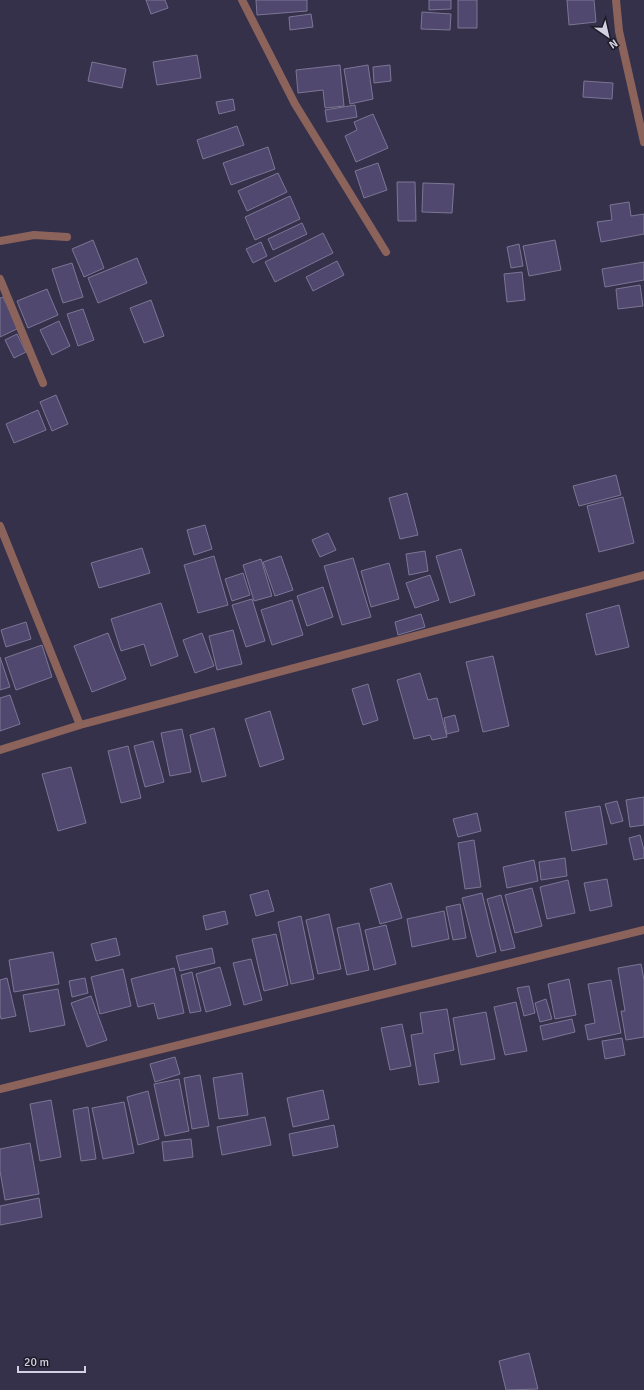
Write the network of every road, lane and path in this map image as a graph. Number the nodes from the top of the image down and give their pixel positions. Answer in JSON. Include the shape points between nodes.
{"nodes":[{"id":1,"x":242,"y":0,"type":"edge"},
{"id":2,"x":616,"y":0,"type":"edge"},
{"id":3,"x":644,"y":142,"type":"edge"},
{"id":4,"x":67,"y":237,"type":"dead end"},
{"id":5,"x":0,"y":241,"type":"edge"},
{"id":6,"x":386,"y":252,"type":"dead end"},
{"id":7,"x":0,"y":279,"type":"edge"},
{"id":8,"x":43,"y":383,"type":"dead end"},
{"id":9,"x":0,"y":526,"type":"edge"},
{"id":10,"x":644,"y":575,"type":"edge"},
{"id":11,"x":80,"y":725,"type":"junction"},
{"id":12,"x":0,"y":750,"type":"edge"},
{"id":13,"x":644,"y":930,"type":"edge"},
{"id":14,"x":0,"y":1089,"type":"edge"}],
"edges":[{"from":1,"to":6,"type":"street","via":[[295,104]]},
{"from":2,"to":3,"type":"street","via":[[619,32]]},
{"from":4,"to":5,"type":"street","via":[[34,235]]},
{"from":7,"to":8,"type":"street"},
{"from":9,"to":11,"type":"street"},
{"from":10,"to":11,"type":"street"},
{"from":11,"to":12,"type":"street"},
{"from":13,"to":14,"type":"street"}]}
